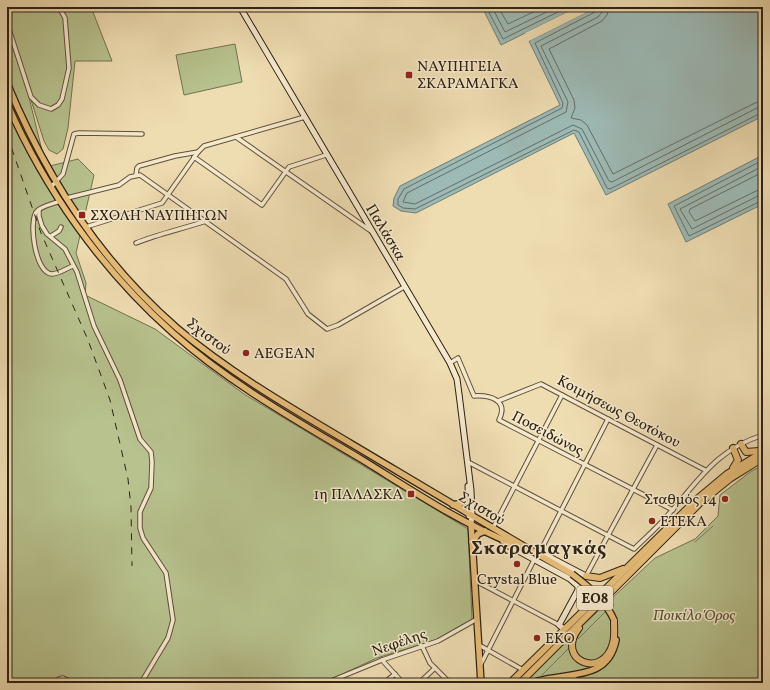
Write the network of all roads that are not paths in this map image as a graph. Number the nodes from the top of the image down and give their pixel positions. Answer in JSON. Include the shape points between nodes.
{"nodes":[{"id":1,"x":59,"y":7,"type":"edge"},
{"id":2,"x":240,"y":7,"type":"edge"},
{"id":3,"x":7,"y":24,"type":"edge"},
{"id":4,"x":7,"y":83,"type":"edge"},
{"id":5,"x":7,"y":103,"type":"edge"},
{"id":6,"x":305,"y":117,"type":"junction"},
{"id":7,"x":142,"y":134,"type":"dead end"},
{"id":8,"x":236,"y":137,"type":"junction"},
{"id":9,"x":198,"y":152,"type":"junction"},
{"id":10,"x":326,"y":155,"type":"junction"},
{"id":11,"x":194,"y":157,"type":"junction"},
{"id":12,"x":285,"y":172,"type":"junction"},
{"id":13,"x":136,"y":175,"type":"junction"},
{"id":14,"x":54,"y":185,"type":"junction"},
{"id":15,"x":169,"y":196,"type":"junction"},
{"id":16,"x":63,"y":200,"type":"junction"},
{"id":17,"x":39,"y":210,"type":"junction"},
{"id":18,"x":206,"y":221,"type":"junction"},
{"id":19,"x":61,"y":227,"type":"dead end"},
{"id":20,"x":86,"y":227,"type":"junction"},
{"id":21,"x":372,"y":232,"type":"junction"},
{"id":22,"x":51,"y":236,"type":"junction"},
{"id":23,"x":136,"y":243,"type":"dead end"},
{"id":24,"x":73,"y":266,"type":"junction"},
{"id":25,"x":404,"y":287,"type":"junction"},
{"id":26,"x":450,"y":363,"type":"junction"},
{"id":27,"x":562,"y":395,"type":"junction"},
{"id":28,"x":498,"y":401,"type":"junction"},
{"id":29,"x":608,"y":420,"type":"junction"},
{"id":30,"x":763,"y":435,"type":"edge"},
{"id":31,"x":538,"y":441,"type":"junction"},
{"id":32,"x":741,"y":444,"type":"junction"},
{"id":33,"x":657,"y":445,"type":"junction"},
{"id":34,"x":733,"y":448,"type":"junction"},
{"id":35,"x":763,"y":451,"type":"edge"},
{"id":36,"x":763,"y":458,"type":"edge"},
{"id":37,"x":467,"y":462,"type":"junction"},
{"id":38,"x":585,"y":465,"type":"junction"},
{"id":39,"x":705,"y":470,"type":"junction"},
{"id":40,"x":727,"y":474,"type":"junction"},
{"id":41,"x":468,"y":483,"type":"junction"},
{"id":42,"x":514,"y":487,"type":"junction"},
{"id":43,"x":632,"y":490,"type":"junction"},
{"id":44,"x":467,"y":499,"type":"junction"},
{"id":45,"x":453,"y":505,"type":"junction"},
{"id":46,"x":673,"y":510,"type":"junction"},
{"id":47,"x":561,"y":511,"type":"junction"},
{"id":48,"x":470,"y":515,"type":"junction"},
{"id":49,"x":471,"y":523,"type":"junction"},
{"id":50,"x":493,"y":528,"type":"junction"},
{"id":51,"x":485,"y":531,"type":"junction"},
{"id":52,"x":497,"y":534,"type":"junction"},
{"id":53,"x":608,"y":536,"type":"junction"},
{"id":54,"x":472,"y":542,"type":"junction"},
{"id":55,"x":511,"y":547,"type":"joint"},
{"id":56,"x":540,"y":552,"type":"junction"},
{"id":57,"x":534,"y":560,"type":"junction"},
{"id":58,"x":626,"y":568,"type":"junction"},
{"id":59,"x":586,"y":576,"type":"junction"},
{"id":60,"x":474,"y":580,"type":"junction"},
{"id":61,"x":513,"y":600,"type":"junction"},
{"id":62,"x":592,"y":610,"type":"junction"},
{"id":63,"x":477,"y":620,"type":"junction"},
{"id":64,"x":614,"y":621,"type":"junction"},
{"id":65,"x":561,"y":627,"type":"junction"},
{"id":66,"x":479,"y":645,"type":"junction"},
{"id":67,"x":422,"y":646,"type":"junction"},
{"id":68,"x":488,"y":650,"type":"junction"},
{"id":69,"x":382,"y":660,"type":"junction"},
{"id":70,"x":480,"y":667,"type":"junction"},
{"id":71,"x":435,"y":668,"type":"junction"},
{"id":72,"x":523,"y":670,"type":"junction"},
{"id":73,"x":395,"y":674,"type":"junction"},
{"id":74,"x":576,"y":675,"type":"junction"},
{"id":75,"x":536,"y":682,"type":"edge"},
{"id":76,"x":56,"y":683,"type":"edge"},
{"id":77,"x":74,"y":683,"type":"edge"},
{"id":78,"x":141,"y":683,"type":"edge"},
{"id":79,"x":326,"y":683,"type":"edge"},
{"id":80,"x":384,"y":683,"type":"edge"},
{"id":81,"x":403,"y":683,"type":"edge"},
{"id":82,"x":419,"y":683,"type":"edge"},
{"id":83,"x":450,"y":683,"type":"edge"},
{"id":84,"x":481,"y":683,"type":"edge"},
{"id":85,"x":510,"y":683,"type":"edge"},
{"id":86,"x":520,"y":683,"type":"edge"},
{"id":87,"x":560,"y":683,"type":"edge"},
{"id":88,"x":565,"y":683,"type":"edge"}],
"edges":[{"from":1,"to":3,"type":"street","via":[[65,18],[69,68],[64,91],[55,108],[39,105],[31,97]]},
{"from":2,"to":6,"type":"street","name":"Παλάσκα"},
{"from":4,"to":14,"type":"main road","name":"Σχιστού"},
{"from":5,"to":14,"type":"main road","name":"Σχιστού","via":[[29,148]]},
{"from":6,"to":8,"type":"street"},
{"from":6,"to":10,"type":"street","name":"Παλάσκα"},
{"from":7,"to":14,"type":"street","via":[[74,134],[63,174]]},
{"from":8,"to":9,"type":"street","via":[[204,146]]},
{"from":8,"to":12,"type":"street"},
{"from":9,"to":11,"type":"street"},
{"from":9,"to":13,"type":"street","via":[[139,166]]},
{"from":10,"to":12,"type":"street","via":[[289,167]]},
{"from":10,"to":21,"type":"street","name":"Παλάσκα"},
{"from":11,"to":12,"type":"street","via":[[262,205]]},
{"from":11,"to":15,"type":"street"},
{"from":12,"to":21,"type":"street"},
{"from":13,"to":15,"type":"street","via":[[140,175]]},
{"from":13,"to":16,"type":"street","via":[[119,185]]},
{"from":14,"to":16,"type":"main road","name":"Σχιστού"},
{"from":15,"to":18,"type":"street"},
{"from":15,"to":20,"type":"street","via":[[162,203]]},
{"from":16,"to":17,"type":"street"},
{"from":16,"to":20,"type":"main road","name":"Σχιστού"},
{"from":16,"to":49,"type":"main road","name":"Σχιστού","via":[[110,269],[148,310],[189,346],[318,434]]},
{"from":17,"to":22,"type":"street","via":[[40,220],[47,234]]},
{"from":17,"to":24,"type":"street","via":[[33,221],[35,248],[41,267],[52,274]]},
{"from":18,"to":23,"type":"street"},
{"from":18,"to":25,"type":"street","via":[[286,279],[308,314],[328,329],[338,326]]},
{"from":19,"to":22,"type":"street"},
{"from":20,"to":45,"type":"main road","name":"Σχιστού","via":[[141,293],[193,340],[268,393]]},
{"from":21,"to":25,"type":"street","name":"Παλάσκα"},
{"from":22,"to":24,"type":"street","via":[[65,249]]},
{"from":24,"to":78,"type":"street","via":[[94,326],[122,386],[140,440],[151,454],[150,488],[140,512],[140,528],[143,538],[162,563],[166,573],[173,620],[168,638]]},
{"from":25,"to":26,"type":"street","name":"Παλάσκα"},
{"from":26,"to":28,"type":"street","name":"Ποσειδώνος","via":[[458,358],[474,396],[489,396]]},
{"from":26,"to":37,"type":"street","name":"Παλάσκα","via":[[459,394]]},
{"from":27,"to":28,"type":"street","name":"Κοιμήσεως Θεοτόκου","via":[[539,384]]},
{"from":27,"to":29,"type":"street","name":"Κοιμήσεως Θεοτόκου"},
{"from":27,"to":31,"type":"street"},
{"from":28,"to":31,"type":"street","name":"Ποσειδώνος","via":[[501,410],[499,420]]},
{"from":29,"to":33,"type":"street","name":"Κοιμήσεως Θεοτόκου"},
{"from":29,"to":38,"type":"street"},
{"from":30,"to":32,"type":"street"},
{"from":31,"to":38,"type":"street","name":"Ποσειδώνος"},
{"from":31,"to":42,"type":"street"},
{"from":32,"to":34,"type":"street"},
{"from":32,"to":35,"type":"highway","via":[[748,453]]},
{"from":33,"to":39,"type":"street","name":"Κοιμήσεως Θεοτόκου"},
{"from":33,"to":43,"type":"street"},
{"from":34,"to":39,"type":"street"},
{"from":34,"to":40,"type":"highway","via":[[738,460]]},
{"from":35,"to":40,"type":"highway","number":"ΕΟ8"},
{"from":36,"to":62,"type":"highway","number":"ΕΟ8","via":[[743,469],[710,494]]},
{"from":37,"to":41,"type":"street","name":"Παλάσκα"},
{"from":37,"to":42,"type":"street"},
{"from":38,"to":43,"type":"street","name":"Ποσειδώνος"},
{"from":38,"to":47,"type":"street"},
{"from":39,"to":46,"type":"street"},
{"from":40,"to":58,"type":"highway","number":"ΕΟ8","via":[[696,499]]},
{"from":41,"to":44,"type":"street","name":"Παλάσκα"},
{"from":41,"to":48,"type":"street","name":"Παλάσκα"},
{"from":42,"to":47,"type":"street"},
{"from":42,"to":50,"type":"street"},
{"from":43,"to":46,"type":"street","name":"Ποσειδώνος"},
{"from":43,"to":53,"type":"street"},
{"from":44,"to":45,"type":"main road"},
{"from":44,"to":48,"type":"street","name":"Παλάσκα"},
{"from":45,"to":48,"type":"main road","name":"Σχιστού"},
{"from":46,"to":53,"type":"street","via":[[634,549]]},
{"from":47,"to":53,"type":"street"},
{"from":47,"to":56,"type":"street"},
{"from":48,"to":49,"type":"street","name":"Παλάσκα"},
{"from":48,"to":50,"type":"main road","name":"Σχιστού"},
{"from":49,"to":51,"type":"main road","name":"Σχιστού"},
{"from":49,"to":54,"type":"main road"},
{"from":50,"to":52,"type":"main road","name":"Σχιστού"},
{"from":51,"to":52,"type":"main road","name":"Σχιστού"},
{"from":51,"to":54,"type":"main road","via":[[478,534]]},
{"from":52,"to":55,"type":"main road"},
{"from":52,"to":56,"type":"main road"},
{"from":52,"to":64,"type":"main road","name":"Σχιστού","bridge":true,"via":[[572,574],[597,596]]},
{"from":53,"to":59,"type":"street"},
{"from":54,"to":60,"type":"main road"},
{"from":55,"to":57,"type":"street","name":"Σχιστού"},
{"from":56,"to":59,"type":"street"},
{"from":57,"to":61,"type":"street"},
{"from":57,"to":65,"type":"street","name":"Σχιστού","via":[[578,586]]},
{"from":58,"to":59,"type":"highway","via":[[600,578]]},
{"from":58,"to":65,"type":"highway","number":"ΕΟ8"},
{"from":60,"to":61,"type":"street"},
{"from":60,"to":63,"type":"main road"},
{"from":61,"to":65,"type":"street"},
{"from":61,"to":68,"type":"street"},
{"from":62,"to":64,"type":"highway","via":[[572,640],[573,651],[581,662],[592,664],[600,662],[605,657],[613,643]]},
{"from":62,"to":86,"type":"highway","number":"ΕΟ8"},
{"from":63,"to":66,"type":"main road"},
{"from":63,"to":67,"type":"street","name":"Νεφέλης","via":[[446,638]]},
{"from":64,"to":74,"type":"main road","via":[[616,638],[605,663],[595,670]]},
{"from":65,"to":72,"type":"highway","number":"ΕΟ8"},
{"from":66,"to":68,"type":"street"},
{"from":66,"to":70,"type":"main road"},
{"from":67,"to":69,"type":"street","name":"Νεφέλης"},
{"from":67,"to":71,"type":"street","via":[[426,657]]},
{"from":68,"to":70,"type":"street"},
{"from":68,"to":72,"type":"street"},
{"from":69,"to":73,"type":"street"},
{"from":69,"to":79,"type":"street","name":"Νεφέλης"},
{"from":70,"to":84,"type":"main road"},
{"from":71,"to":82,"type":"street"},
{"from":71,"to":83,"type":"street"},
{"from":72,"to":85,"type":"highway","number":"ΕΟ8"},
{"from":73,"to":80,"type":"street"},
{"from":73,"to":81,"type":"street"},
{"from":74,"to":75,"type":"main road"},
{"from":74,"to":88,"type":"main road"},
{"from":75,"to":87,"type":"main road","via":[[556,680]]},
{"from":76,"to":77,"type":"street","via":[[63,678]]}]}
